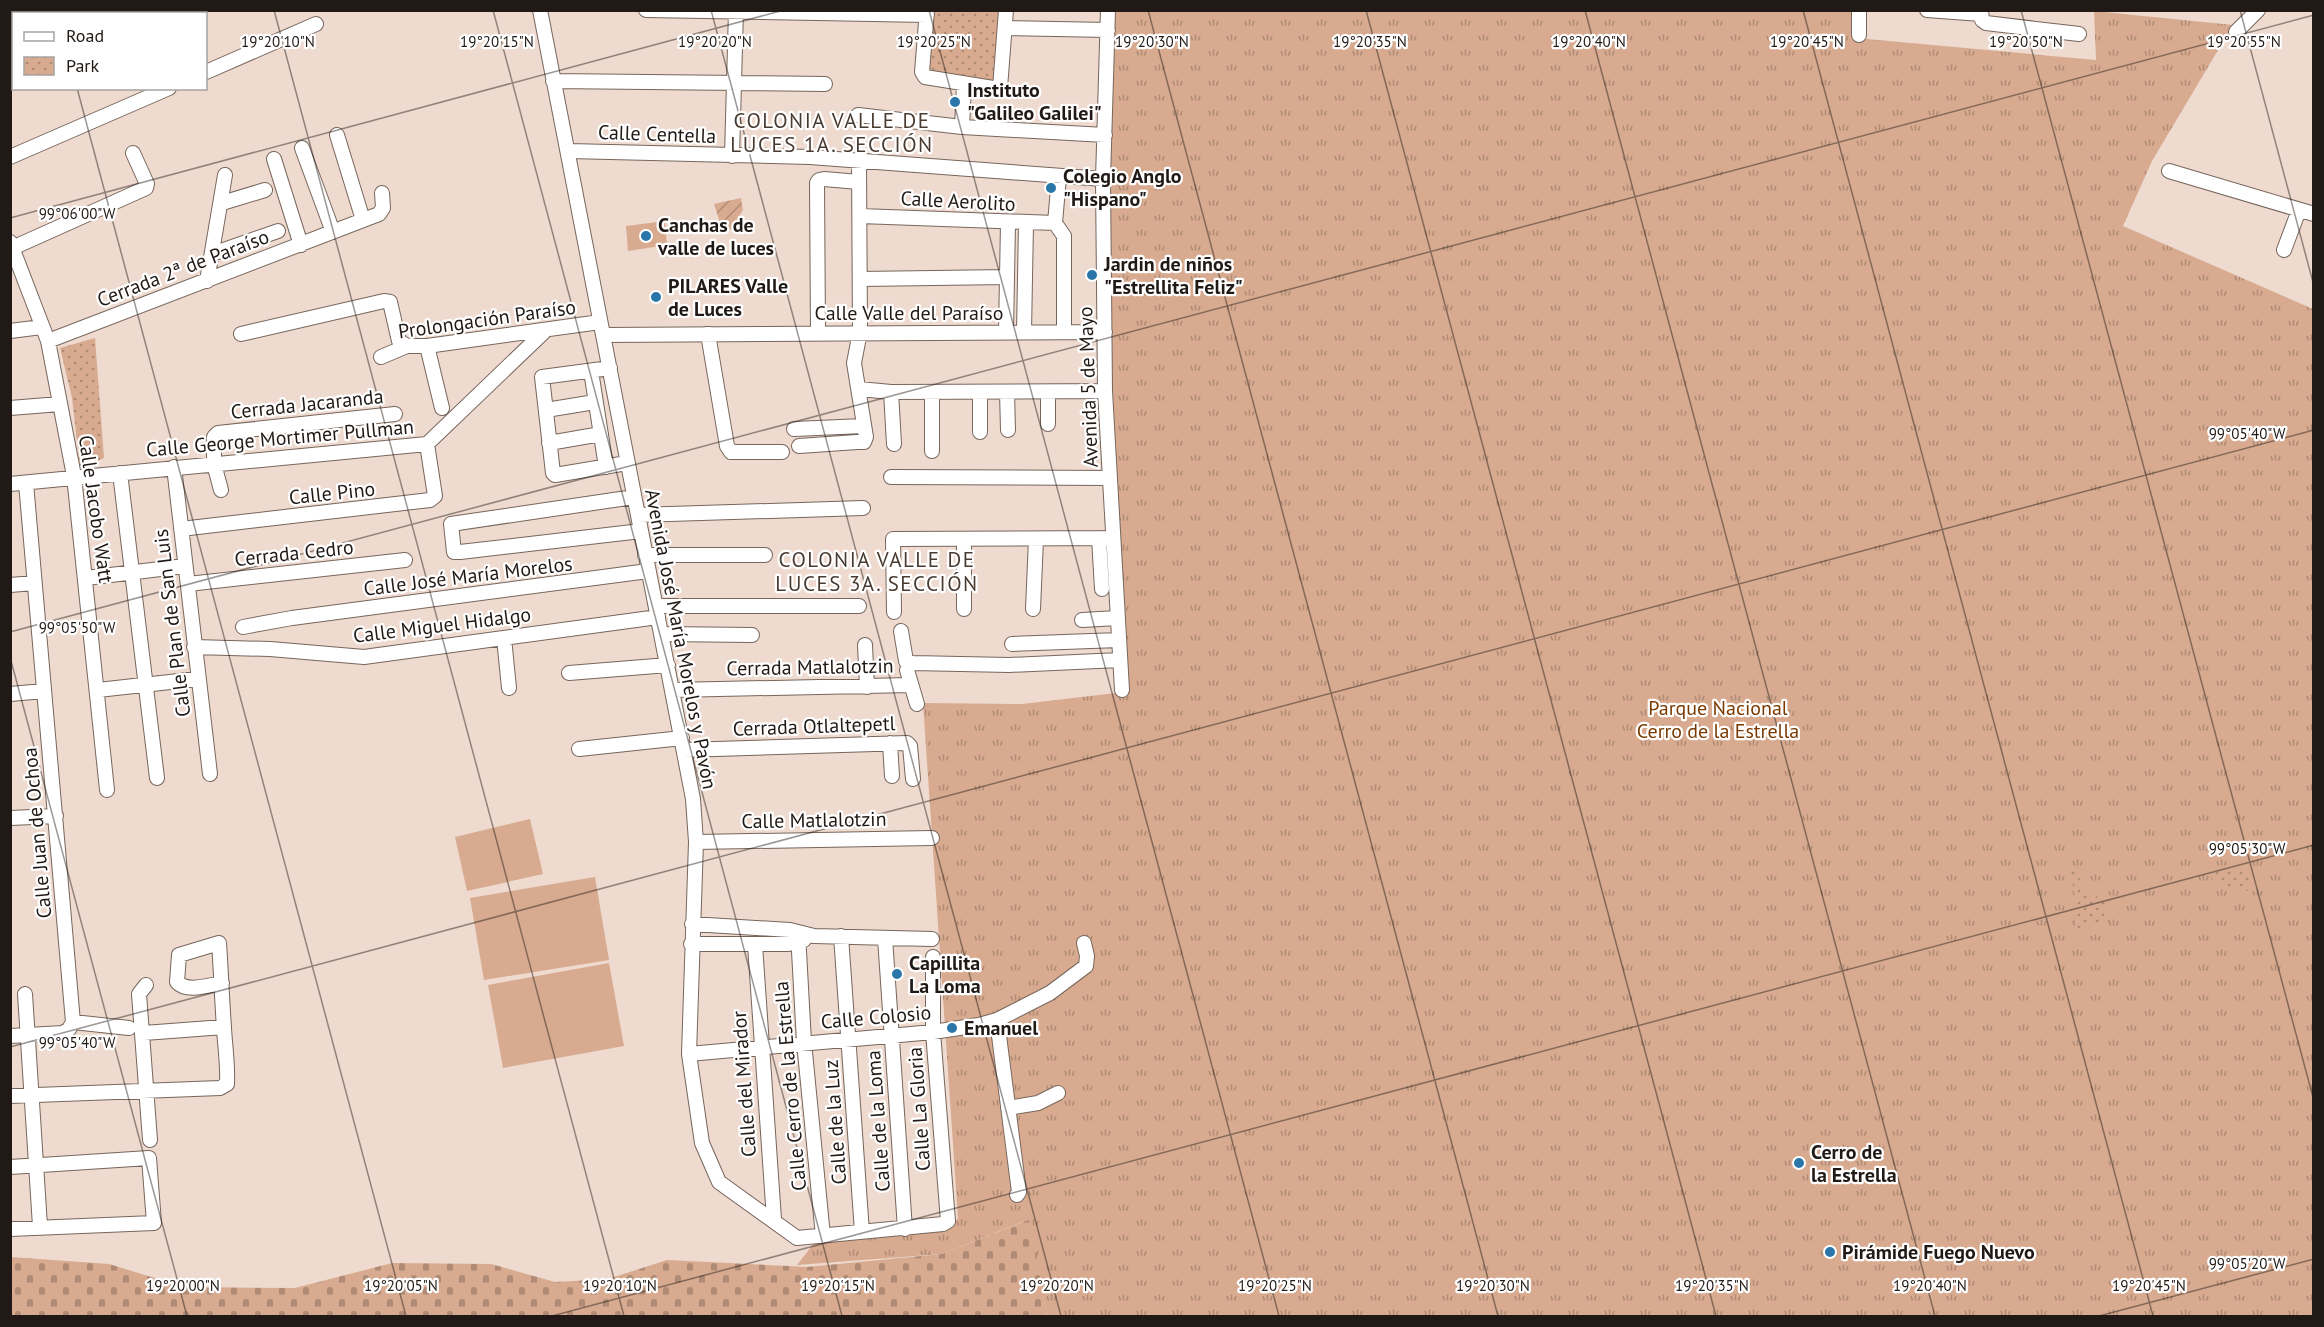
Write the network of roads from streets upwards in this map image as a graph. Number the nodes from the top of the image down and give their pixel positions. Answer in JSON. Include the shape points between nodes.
{"nodes":[{"id":1,"x":540,"y":10,"type":"edge"},
{"id":2,"x":646,"y":10,"type":"edge"},
{"id":3,"x":1006,"y":10,"type":"edge"},
{"id":4,"x":1108,"y":10,"type":"edge"},
{"id":5,"x":1859,"y":10,"type":"edge"},
{"id":6,"x":1927,"y":10,"type":"edge"},
{"id":7,"x":2258,"y":10,"type":"edge"},
{"id":8,"x":736,"y":11,"type":"edge"},
{"id":9,"x":1981,"y":12,"type":"edge"},
{"id":10,"x":927,"y":13,"type":"edge"},
{"id":11,"x":316,"y":24,"type":"dead end"},
{"id":12,"x":1005,"y":28,"type":"junction"},
{"id":13,"x":1108,"y":30,"type":"junction"},
{"id":14,"x":2236,"y":32,"type":"dead end"},
{"id":15,"x":2079,"y":34,"type":"dead end"},
{"id":16,"x":1858,"y":35,"type":"dead end"},
{"id":17,"x":207,"y":72,"type":"edge"},
{"id":18,"x":553,"y":81,"type":"junction"},
{"id":19,"x":735,"y":83,"type":"junction"},
{"id":20,"x":825,"y":84,"type":"dead end"},
{"id":21,"x":964,"y":85,"type":"junction"},
{"id":22,"x":164,"y":90,"type":"edge"},
{"id":23,"x":858,"y":115,"type":"dead end"},
{"id":24,"x":962,"y":127,"type":"junction"},
{"id":25,"x":337,"y":135,"type":"dead end"},
{"id":26,"x":1105,"y":135,"type":"junction"},
{"id":27,"x":302,"y":148,"type":"dead end"},
{"id":28,"x":569,"y":151,"type":"junction"},
{"id":29,"x":134,"y":153,"type":"dead end"},
{"id":30,"x":732,"y":156,"type":"junction"},
{"id":31,"x":10,"y":157,"type":"edge"},
{"id":32,"x":274,"y":159,"type":"dead end"},
{"id":33,"x":859,"y":161,"type":"junction"},
{"id":34,"x":2169,"y":171,"type":"dead end"},
{"id":35,"x":225,"y":175,"type":"dead end"},
{"id":36,"x":1059,"y":177,"type":"junction"},
{"id":37,"x":1102,"y":179,"type":"junction"},
{"id":38,"x":859,"y":182,"type":"junction"},
{"id":39,"x":265,"y":190,"type":"dead end"},
{"id":40,"x":382,"y":193,"type":"dead end"},
{"id":41,"x":222,"y":203,"type":"junction"},
{"id":42,"x":2299,"y":210,"type":"junction"},
{"id":43,"x":2313,"y":214,"type":"edge"},
{"id":44,"x":860,"y":216,"type":"junction"},
{"id":45,"x":363,"y":220,"type":"junction"},
{"id":46,"x":1008,"y":223,"type":"junction"},
{"id":47,"x":1055,"y":223,"type":"junction"},
{"id":48,"x":1026,"y":224,"type":"junction"},
{"id":49,"x":278,"y":231,"type":"dead end"},
{"id":50,"x":333,"y":232,"type":"junction"},
{"id":51,"x":301,"y":245,"type":"junction"},
{"id":52,"x":12,"y":247,"type":"edge"},
{"id":53,"x":2284,"y":250,"type":"dead end"},
{"id":54,"x":212,"y":254,"type":"junction"},
{"id":55,"x":1007,"y":277,"type":"junction"},
{"id":56,"x":860,"y":279,"type":"junction"},
{"id":57,"x":207,"y":281,"type":"junction"},
{"id":58,"x":42,"y":327,"type":"junction"},
{"id":59,"x":602,"y":328,"type":"junction"},
{"id":60,"x":10,"y":330,"type":"edge"},
{"id":61,"x":545,"y":331,"type":"junction"},
{"id":62,"x":860,"y":332,"type":"junction"},
{"id":63,"x":1006,"y":332,"type":"junction"},
{"id":64,"x":1024,"y":332,"type":"junction"},
{"id":65,"x":1065,"y":332,"type":"junction"},
{"id":66,"x":1106,"y":332,"type":"junction"},
{"id":67,"x":818,"y":333,"type":"junction"},
{"id":68,"x":241,"y":334,"type":"dead end"},
{"id":69,"x":708,"y":334,"type":"junction"},
{"id":70,"x":48,"y":341,"type":"junction"},
{"id":71,"x":407,"y":346,"type":"junction"},
{"id":72,"x":427,"y":346,"type":"junction"},
{"id":73,"x":381,"y":357,"type":"dead end"},
{"id":74,"x":610,"y":368,"type":"junction"},
{"id":75,"x":591,"y":371,"type":"junction"},
{"id":76,"x":859,"y":389,"type":"junction"},
{"id":77,"x":1105,"y":391,"type":"junction"},
{"id":78,"x":891,"y":392,"type":"junction"},
{"id":79,"x":932,"y":392,"type":"junction"},
{"id":80,"x":980,"y":392,"type":"junction"},
{"id":81,"x":1007,"y":392,"type":"junction"},
{"id":82,"x":1048,"y":392,"type":"junction"},
{"id":83,"x":595,"y":402,"type":"junction"},
{"id":84,"x":60,"y":404,"type":"junction"},
{"id":85,"x":10,"y":408,"type":"edge"},
{"id":86,"x":442,"y":408,"type":"dead end"},
{"id":87,"x":546,"y":410,"type":"junction"},
{"id":88,"x":395,"y":414,"type":"dead end"},
{"id":89,"x":1048,"y":424,"type":"dead end"},
{"id":90,"x":864,"y":426,"type":"junction"},
{"id":91,"x":794,"y":429,"type":"dead end"},
{"id":92,"x":1008,"y":430,"type":"dead end"},
{"id":93,"x":980,"y":432,"type":"dead end"},
{"id":94,"x":601,"y":434,"type":"junction"},
{"id":95,"x":549,"y":443,"type":"junction"},
{"id":96,"x":427,"y":444,"type":"junction"},
{"id":97,"x":894,"y":444,"type":"dead end"},
{"id":98,"x":799,"y":446,"type":"dead end"},
{"id":99,"x":932,"y":451,"type":"dead end"},
{"id":100,"x":782,"y":452,"type":"dead end"},
{"id":101,"x":627,"y":463,"type":"junction"},
{"id":102,"x":214,"y":464,"type":"junction"},
{"id":103,"x":174,"y":467,"type":"junction"},
{"id":104,"x":606,"y":467,"type":"junction"},
{"id":105,"x":120,"y":473,"type":"junction"},
{"id":106,"x":74,"y":476,"type":"junction"},
{"id":107,"x":891,"y":477,"type":"dead end"},
{"id":108,"x":1110,"y":478,"type":"junction"},
{"id":109,"x":26,"y":483,"type":"junction"},
{"id":110,"x":10,"y":484,"type":"edge"},
{"id":111,"x":221,"y":490,"type":"dead end"},
{"id":112,"x":634,"y":497,"type":"junction"},
{"id":113,"x":863,"y":508,"type":"dead end"},
{"id":114,"x":638,"y":515,"type":"junction"},
{"id":115,"x":181,"y":529,"type":"junction"},
{"id":116,"x":641,"y":531,"type":"junction"},
{"id":117,"x":1036,"y":538,"type":"junction"},
{"id":118,"x":1106,"y":538,"type":"junction"},
{"id":119,"x":964,"y":539,"type":"junction"},
{"id":120,"x":645,"y":555,"type":"junction"},
{"id":121,"x":765,"y":555,"type":"dead end"},
{"id":122,"x":405,"y":560,"type":"dead end"},
{"id":123,"x":185,"y":566,"type":"junction"},
{"id":124,"x":648,"y":571,"type":"junction"},
{"id":125,"x":131,"y":573,"type":"junction"},
{"id":126,"x":86,"y":578,"type":"junction"},
{"id":127,"x":34,"y":582,"type":"junction"},
{"id":128,"x":188,"y":584,"type":"junction"},
{"id":129,"x":10,"y":585,"type":"edge"},
{"id":130,"x":1102,"y":589,"type":"dead end"},
{"id":131,"x":859,"y":606,"type":"dead end"},
{"id":132,"x":964,"y":609,"type":"dead end"},
{"id":133,"x":1033,"y":609,"type":"dead end"},
{"id":134,"x":657,"y":612,"type":"junction"},
{"id":135,"x":894,"y":612,"type":"dead end"},
{"id":136,"x":1118,"y":618,"type":"junction"},
{"id":137,"x":1082,"y":620,"type":"dead end"},
{"id":138,"x":243,"y":627,"type":"dead end"},
{"id":139,"x":901,"y":631,"type":"dead end"},
{"id":140,"x":662,"y":634,"type":"junction"},
{"id":141,"x":752,"y":635,"type":"dead end"},
{"id":142,"x":504,"y":638,"type":"junction"},
{"id":143,"x":1119,"y":640,"type":"junction"},
{"id":144,"x":1012,"y":644,"type":"dead end"},
{"id":145,"x":865,"y":645,"type":"dead end"},
{"id":146,"x":194,"y":647,"type":"junction"},
{"id":147,"x":1120,"y":660,"type":"junction"},
{"id":148,"x":668,"y":664,"type":"junction"},
{"id":149,"x":907,"y":670,"type":"dead end"},
{"id":150,"x":569,"y":673,"type":"dead end"},
{"id":151,"x":197,"y":679,"type":"junction"},
{"id":152,"x":145,"y":683,"type":"junction"},
{"id":153,"x":911,"y":685,"type":"junction"},
{"id":154,"x":867,"y":687,"type":"junction"},
{"id":155,"x":509,"y":688,"type":"dead end"},
{"id":156,"x":98,"y":690,"type":"junction"},
{"id":157,"x":673,"y":690,"type":"junction"},
{"id":158,"x":1122,"y":690,"type":"dead end"},
{"id":159,"x":44,"y":691,"type":"junction"},
{"id":160,"x":10,"y":694,"type":"edge"},
{"id":161,"x":917,"y":704,"type":"dead end"},
{"id":162,"x":890,"y":743,"type":"junction"},
{"id":163,"x":683,"y":744,"type":"junction"},
{"id":164,"x":579,"y":749,"type":"dead end"},
{"id":165,"x":210,"y":774,"type":"dead end"},
{"id":166,"x":892,"y":776,"type":"dead end"},
{"id":167,"x":157,"y":778,"type":"dead end"},
{"id":168,"x":913,"y":780,"type":"dead end"},
{"id":169,"x":107,"y":790,"type":"dead end"},
{"id":170,"x":56,"y":816,"type":"junction"},
{"id":171,"x":10,"y":818,"type":"edge"},
{"id":172,"x":932,"y":838,"type":"dead end"},
{"id":173,"x":696,"y":842,"type":"junction"},
{"id":174,"x":692,"y":924,"type":"junction"},
{"id":175,"x":841,"y":936,"type":"junction"},
{"id":176,"x":798,"y":937,"type":"junction"},
{"id":177,"x":885,"y":938,"type":"junction"},
{"id":178,"x":932,"y":939,"type":"dead end"},
{"id":179,"x":1084,"y":943,"type":"dead end"},
{"id":180,"x":691,"y":944,"type":"junction"},
{"id":181,"x":754,"y":945,"type":"junction"},
{"id":182,"x":933,"y":957,"type":"dead end"},
{"id":183,"x":222,"y":983,"type":"junction"},
{"id":184,"x":146,"y":985,"type":"dead end"},
{"id":185,"x":25,"y":994,"type":"dead end"},
{"id":186,"x":996,"y":1020,"type":"junction"},
{"id":187,"x":73,"y":1022,"type":"junction"},
{"id":188,"x":224,"y":1027,"type":"junction"},
{"id":189,"x":129,"y":1028,"type":"dead end"},
{"id":190,"x":933,"y":1032,"type":"junction"},
{"id":191,"x":144,"y":1033,"type":"junction"},
{"id":192,"x":28,"y":1035,"type":"junction"},
{"id":193,"x":891,"y":1035,"type":"junction"},
{"id":194,"x":10,"y":1036,"type":"edge"},
{"id":195,"x":849,"y":1038,"type":"junction"},
{"id":196,"x":804,"y":1042,"type":"junction"},
{"id":197,"x":760,"y":1046,"type":"junction"},
{"id":198,"x":689,"y":1054,"type":"junction"},
{"id":199,"x":147,"y":1092,"type":"junction"},
{"id":200,"x":1058,"y":1093,"type":"dead end"},
{"id":201,"x":32,"y":1095,"type":"junction"},
{"id":202,"x":10,"y":1096,"type":"edge"},
{"id":203,"x":1008,"y":1108,"type":"junction"},
{"id":204,"x":150,"y":1140,"type":"dead end"},
{"id":205,"x":36,"y":1165,"type":"junction"},
{"id":206,"x":10,"y":1167,"type":"edge"},
{"id":207,"x":1017,"y":1195,"type":"dead end"},
{"id":208,"x":774,"y":1219,"type":"junction"},
{"id":209,"x":40,"y":1226,"type":"junction"},
{"id":210,"x":905,"y":1228,"type":"junction"},
{"id":211,"x":10,"y":1229,"type":"edge"},
{"id":212,"x":862,"y":1232,"type":"junction"},
{"id":213,"x":823,"y":1236,"type":"junction"}],
"edges":[{"from":1,"to":18,"type":"street","name":"Avenida José María Morelos y Pavón"},
{"from":2,"to":8,"type":"street"},
{"from":3,"to":12,"type":"street"},
{"from":4,"to":13,"type":"street","name":"Avenida 5 de Mayo"},
{"from":5,"to":16,"type":"street"},
{"from":6,"to":9,"type":"street"},
{"from":7,"to":14,"type":"street"},
{"from":8,"to":10,"type":"street"},
{"from":8,"to":19,"type":"street"},
{"from":9,"to":15,"type":"street","via":[[1986,23]]},
{"from":10,"to":21,"type":"street","via":[[922,72],[925,77]]},
{"from":11,"to":17,"type":"street"},
{"from":12,"to":13,"type":"street"},
{"from":12,"to":21,"type":"street","via":[[1000,88]]},
{"from":13,"to":26,"type":"street","name":"Avenida 5 de Mayo"},
{"from":18,"to":19,"type":"street"},
{"from":18,"to":28,"type":"street","name":"Avenida José María Morelos y Pavón"},
{"from":19,"to":20,"type":"street"},
{"from":19,"to":30,"type":"street"},
{"from":21,"to":24,"type":"street"},
{"from":22,"to":31,"type":"street"},
{"from":23,"to":24,"type":"street"},
{"from":24,"to":26,"type":"street"},
{"from":25,"to":45,"type":"street"},
{"from":26,"to":37,"type":"street","name":"Avenida 5 de Mayo"},
{"from":27,"to":50,"type":"street"},
{"from":28,"to":30,"type":"street","name":"Calle Centella"},
{"from":28,"to":59,"type":"street","name":"Avenida José María Morelos y Pavón"},
{"from":29,"to":52,"type":"street","via":[[146,188]]},
{"from":30,"to":33,"type":"street","name":"Calle Centella"},
{"from":32,"to":51,"type":"street"},
{"from":33,"to":36,"type":"street","name":"Calle Centella"},
{"from":33,"to":38,"type":"street"},
{"from":34,"to":42,"type":"street"},
{"from":35,"to":41,"type":"street"},
{"from":36,"to":37,"type":"street","name":"Calle Centella"},
{"from":36,"to":47,"type":"street"},
{"from":37,"to":66,"type":"street","name":"Avenida 5 de Mayo"},
{"from":38,"to":44,"type":"street"},
{"from":38,"to":67,"type":"street","via":[[824,179],[818,183]]},
{"from":39,"to":41,"type":"street"},
{"from":40,"to":45,"type":"street","name":"Cerrada 2ª de Paraíso","via":[[379,214]]},
{"from":41,"to":54,"type":"street"},
{"from":42,"to":43,"type":"street"},
{"from":42,"to":53,"type":"street"},
{"from":44,"to":46,"type":"street","name":"Calle Aerolito"},
{"from":44,"to":56,"type":"street"},
{"from":45,"to":50,"type":"street","name":"Cerrada 2ª de Paraíso"},
{"from":46,"to":48,"type":"street","name":"Calle Aerolito"},
{"from":46,"to":55,"type":"street"},
{"from":47,"to":48,"type":"street","name":"Calle Aerolito"},
{"from":47,"to":65,"type":"street","via":[[1064,236]]},
{"from":48,"to":64,"type":"street"},
{"from":49,"to":54,"type":"street"},
{"from":50,"to":51,"type":"street","name":"Cerrada 2ª de Paraíso"},
{"from":51,"to":57,"type":"street","name":"Cerrada 2ª de Paraíso"},
{"from":52,"to":58,"type":"street","name":"Calle Jacobo Watt"},
{"from":54,"to":57,"type":"street"},
{"from":55,"to":56,"type":"street"},
{"from":55,"to":63,"type":"street"},
{"from":56,"to":62,"type":"street"},
{"from":57,"to":70,"type":"street","name":"Cerrada 2ª de Paraíso"},
{"from":58,"to":60,"type":"street"},
{"from":58,"to":70,"type":"street","name":"Calle Jacobo Watt"},
{"from":59,"to":61,"type":"street","name":"Prolongación Paraíso"},
{"from":59,"to":69,"type":"street","name":"Calle Valle del Paraíso"},
{"from":59,"to":74,"type":"street","name":"Avenida José María Morelos y Pavón"},
{"from":61,"to":72,"type":"street","name":"Prolongación Paraíso"},
{"from":61,"to":96,"type":"street","name":"Calle George Mortimer Pullman"},
{"from":62,"to":63,"type":"street","name":"Calle Valle del Paraíso"},
{"from":62,"to":67,"type":"street","name":"Calle Valle del Paraíso"},
{"from":62,"to":76,"type":"street","via":[[854,363]]},
{"from":63,"to":64,"type":"street","name":"Calle Valle del Paraíso"},
{"from":64,"to":65,"type":"street","name":"Calle Valle del Paraíso"},
{"from":65,"to":66,"type":"street","name":"Calle Valle del Paraíso"},
{"from":66,"to":77,"type":"street","name":"Avenida 5 de Mayo"},
{"from":67,"to":69,"type":"street","name":"Calle Valle del Paraíso"},
{"from":68,"to":71,"type":"street","via":[[384,301],[390,302],[399,340]]},
{"from":69,"to":100,"type":"street","via":[[727,446],[731,452]]},
{"from":70,"to":84,"type":"street","name":"Calle Jacobo Watt"},
{"from":71,"to":72,"type":"street","name":"Prolongación Paraíso"},
{"from":71,"to":73,"type":"street","name":"Prolongación Paraíso"},
{"from":72,"to":86,"type":"street"},
{"from":74,"to":75,"type":"street"},
{"from":74,"to":101,"type":"street","name":"Avenida José María Morelos y Pavón"},
{"from":75,"to":83,"type":"street"},
{"from":75,"to":87,"type":"street","via":[[542,377]]},
{"from":76,"to":78,"type":"street"},
{"from":76,"to":90,"type":"street"},
{"from":77,"to":82,"type":"street"},
{"from":77,"to":108,"type":"street","name":"Avenida 5 de Mayo"},
{"from":78,"to":79,"type":"street"},
{"from":78,"to":97,"type":"street"},
{"from":79,"to":80,"type":"street"},
{"from":79,"to":99,"type":"street"},
{"from":80,"to":81,"type":"street"},
{"from":80,"to":93,"type":"street"},
{"from":81,"to":82,"type":"street"},
{"from":81,"to":92,"type":"street"},
{"from":82,"to":89,"type":"street"},
{"from":83,"to":87,"type":"street"},
{"from":83,"to":94,"type":"street"},
{"from":84,"to":85,"type":"street"},
{"from":84,"to":106,"type":"street","name":"Calle Jacobo Watt"},
{"from":87,"to":95,"type":"street"},
{"from":88,"to":102,"type":"street","name":"Cerrada Jacaranda","via":[[218,433],[214,437]]},
{"from":90,"to":91,"type":"street"},
{"from":90,"to":98,"type":"street","via":[[864,442]]},
{"from":94,"to":95,"type":"street"},
{"from":94,"to":104,"type":"street"},
{"from":95,"to":104,"type":"street","via":[[555,475]]},
{"from":96,"to":102,"type":"street","name":"Calle George Mortimer Pullman"},
{"from":96,"to":115,"type":"street","name":"Calle Pino","via":[[435,485],[435,496],[430,500]]},
{"from":101,"to":104,"type":"street"},
{"from":101,"to":112,"type":"street","name":"Avenida José María Morelos y Pavón"},
{"from":102,"to":103,"type":"street","name":"Calle George Mortimer Pullman"},
{"from":102,"to":111,"type":"street"},
{"from":103,"to":105,"type":"street","name":"Calle George Mortimer Pullman"},
{"from":103,"to":115,"type":"street","name":"Calle Plan de San Luis"},
{"from":105,"to":106,"type":"street","name":"Calle George Mortimer Pullman"},
{"from":105,"to":125,"type":"street"},
{"from":106,"to":109,"type":"street","name":"Calle George Mortimer Pullman"},
{"from":106,"to":126,"type":"street","name":"Calle Jacobo Watt"},
{"from":107,"to":108,"type":"street"},
{"from":108,"to":118,"type":"street","name":"Avenida 5 de Mayo"},
{"from":109,"to":110,"type":"street","name":"Calle George Mortimer Pullman"},
{"from":109,"to":127,"type":"street","name":"Calle Juan de Ochoa"},
{"from":112,"to":114,"type":"street","name":"Avenida José María Morelos y Pavón"},
{"from":112,"to":116,"type":"street","via":[[451,524],[452,548],[460,552]]},
{"from":113,"to":114,"type":"street"},
{"from":114,"to":116,"type":"street","name":"Avenida José María Morelos y Pavón"},
{"from":115,"to":123,"type":"street","name":"Calle Plan de San Luis"},
{"from":116,"to":120,"type":"street","name":"Avenida José María Morelos y Pavón"},
{"from":117,"to":118,"type":"street"},
{"from":117,"to":119,"type":"street"},
{"from":117,"to":133,"type":"street"},
{"from":118,"to":130,"type":"street"},
{"from":118,"to":136,"type":"street","name":"Avenida 5 de Mayo"},
{"from":119,"to":132,"type":"street"},
{"from":119,"to":135,"type":"street","via":[[893,539]]},
{"from":120,"to":121,"type":"street"},
{"from":120,"to":124,"type":"street","name":"Avenida José María Morelos y Pavón"},
{"from":122,"to":128,"type":"street","name":"Cerrada Cedro"},
{"from":123,"to":125,"type":"street"},
{"from":123,"to":128,"type":"street","name":"Calle Plan de San Luis"},
{"from":124,"to":134,"type":"street","name":"Avenida José María Morelos y Pavón"},
{"from":124,"to":138,"type":"street","name":"Calle José María Morelos"},
{"from":125,"to":126,"type":"street"},
{"from":125,"to":152,"type":"street"},
{"from":126,"to":156,"type":"street","name":"Calle Jacobo Watt"},
{"from":127,"to":129,"type":"street"},
{"from":127,"to":159,"type":"street","name":"Calle Juan de Ochoa"},
{"from":128,"to":146,"type":"street","name":"Calle Plan de San Luis"},
{"from":131,"to":134,"type":"street","name":"Calle Miguel Hidalgo"},
{"from":134,"to":140,"type":"street","name":"Avenida José María Morelos y Pavón"},
{"from":134,"to":142,"type":"street","name":"Calle Miguel Hidalgo"},
{"from":136,"to":137,"type":"street"},
{"from":136,"to":143,"type":"street","name":"Avenida 5 de Mayo"},
{"from":139,"to":147,"type":"street","via":[[906,661],[912,663],[1010,665]]},
{"from":140,"to":141,"type":"street"},
{"from":140,"to":148,"type":"street","name":"Avenida José María Morelos y Pavón"},
{"from":142,"to":146,"type":"street","name":"Calle Miguel Hidalgo","via":[[364,657]]},
{"from":142,"to":155,"type":"street"},
{"from":143,"to":144,"type":"street"},
{"from":143,"to":147,"type":"street","name":"Avenida 5 de Mayo"},
{"from":145,"to":154,"type":"street"},
{"from":146,"to":151,"type":"street","name":"Calle Plan de San Luis"},
{"from":147,"to":158,"type":"street","name":"Avenida 5 de Mayo"},
{"from":148,"to":150,"type":"street"},
{"from":148,"to":157,"type":"street","name":"Avenida José María Morelos y Pavón"},
{"from":149,"to":153,"type":"street","name":"Cerrada Matlalotzin"},
{"from":151,"to":152,"type":"street"},
{"from":151,"to":165,"type":"street","name":"Calle Plan de San Luis"},
{"from":152,"to":156,"type":"street"},
{"from":152,"to":167,"type":"street"},
{"from":153,"to":154,"type":"street","name":"Cerrada Matlalotzin"},
{"from":153,"to":161,"type":"street","name":"Cerrada Matlalotzin"},
{"from":154,"to":157,"type":"street","name":"Cerrada Matlalotzin"},
{"from":156,"to":169,"type":"street","name":"Calle Jacobo Watt"},
{"from":157,"to":163,"type":"street","name":"Avenida José María Morelos y Pavón"},
{"from":159,"to":160,"type":"street"},
{"from":159,"to":170,"type":"street","name":"Calle Juan de Ochoa"},
{"from":162,"to":163,"type":"street","name":"Cerrada Otlaltepetl"},
{"from":162,"to":166,"type":"street"},
{"from":162,"to":168,"type":"street","name":"Cerrada Otlaltepetl","via":[[910,746]]},
{"from":163,"to":164,"type":"street","name":"Cerrada Otlaltepetl"},
{"from":163,"to":173,"type":"street","name":"Avenida José María Morelos y Pavón"},
{"from":170,"to":171,"type":"street"},
{"from":170,"to":187,"type":"street","name":"Calle Juan de Ochoa"},
{"from":172,"to":173,"type":"street","name":"Calle Matlalotzin"},
{"from":173,"to":174,"type":"street","name":"Avenida José María Morelos y Pavón"},
{"from":174,"to":176,"type":"street","via":[[790,930]]},
{"from":174,"to":180,"type":"street","name":"Avenida José María Morelos y Pavón"},
{"from":175,"to":176,"type":"street"},
{"from":175,"to":177,"type":"street"},
{"from":175,"to":195,"type":"street","name":"Calle de la Luz"},
{"from":176,"to":181,"type":"street"},
{"from":176,"to":196,"type":"street","name":"Calle Cerro de la Estrella"},
{"from":177,"to":178,"type":"street"},
{"from":177,"to":193,"type":"street","name":"Calle de la Loma"},
{"from":179,"to":186,"type":"street","name":"Calle Colosio","via":[[1086,966],[1050,993]]},
{"from":180,"to":181,"type":"street"},
{"from":180,"to":198,"type":"street","name":"Avenida José María Morelos y Pavón"},
{"from":181,"to":197,"type":"street","name":"Calle del Mirador"},
{"from":182,"to":190,"type":"street","name":"Calle La Gloria"},
{"from":183,"to":183,"type":"street","via":[[219,943],[179,955],[177,982],[181,986]]},
{"from":183,"to":188,"type":"street"},
{"from":184,"to":191,"type":"street","via":[[139,994]]},
{"from":185,"to":192,"type":"street"},
{"from":186,"to":190,"type":"street","name":"Calle Colosio"},
{"from":186,"to":203,"type":"street"},
{"from":187,"to":189,"type":"street"},
{"from":187,"to":192,"type":"street","via":[[63,1033]]},
{"from":188,"to":191,"type":"street"},
{"from":188,"to":199,"type":"street","via":[[226,1084],[220,1088]]},
{"from":190,"to":193,"type":"street","name":"Calle Colosio"},
{"from":190,"to":210,"type":"street","name":"Calle La Gloria","via":[[948,1221]]},
{"from":191,"to":199,"type":"street"},
{"from":192,"to":194,"type":"street"},
{"from":192,"to":201,"type":"street"},
{"from":193,"to":195,"type":"street","name":"Calle Colosio"},
{"from":193,"to":210,"type":"street","name":"Calle de la Loma"},
{"from":195,"to":196,"type":"street","name":"Calle Colosio"},
{"from":195,"to":212,"type":"street","name":"Calle de la Luz"},
{"from":196,"to":197,"type":"street","name":"Calle Colosio"},
{"from":196,"to":213,"type":"street","name":"Calle Cerro de la Estrella"},
{"from":197,"to":198,"type":"street","name":"Calle Colosio"},
{"from":197,"to":208,"type":"street","name":"Calle del Mirador"},
{"from":198,"to":208,"type":"street","name":"Avenida José María Morelos y Pavón","via":[[698,1119],[710,1166],[719,1182]]},
{"from":199,"to":201,"type":"street"},
{"from":199,"to":204,"type":"street"},
{"from":200,"to":203,"type":"street","via":[[1038,1103]]},
{"from":201,"to":202,"type":"street"},
{"from":201,"to":205,"type":"street"},
{"from":203,"to":207,"type":"street"},
{"from":205,"to":206,"type":"street"},
{"from":205,"to":209,"type":"street"},
{"from":205,"to":209,"type":"street","via":[[149,1158],[154,1223]]},
{"from":208,"to":213,"type":"street","name":"Avenida José María Morelos y Pavón","via":[[797,1238]]},
{"from":209,"to":211,"type":"street"},
{"from":210,"to":212,"type":"street"},
{"from":212,"to":213,"type":"street"}]}
